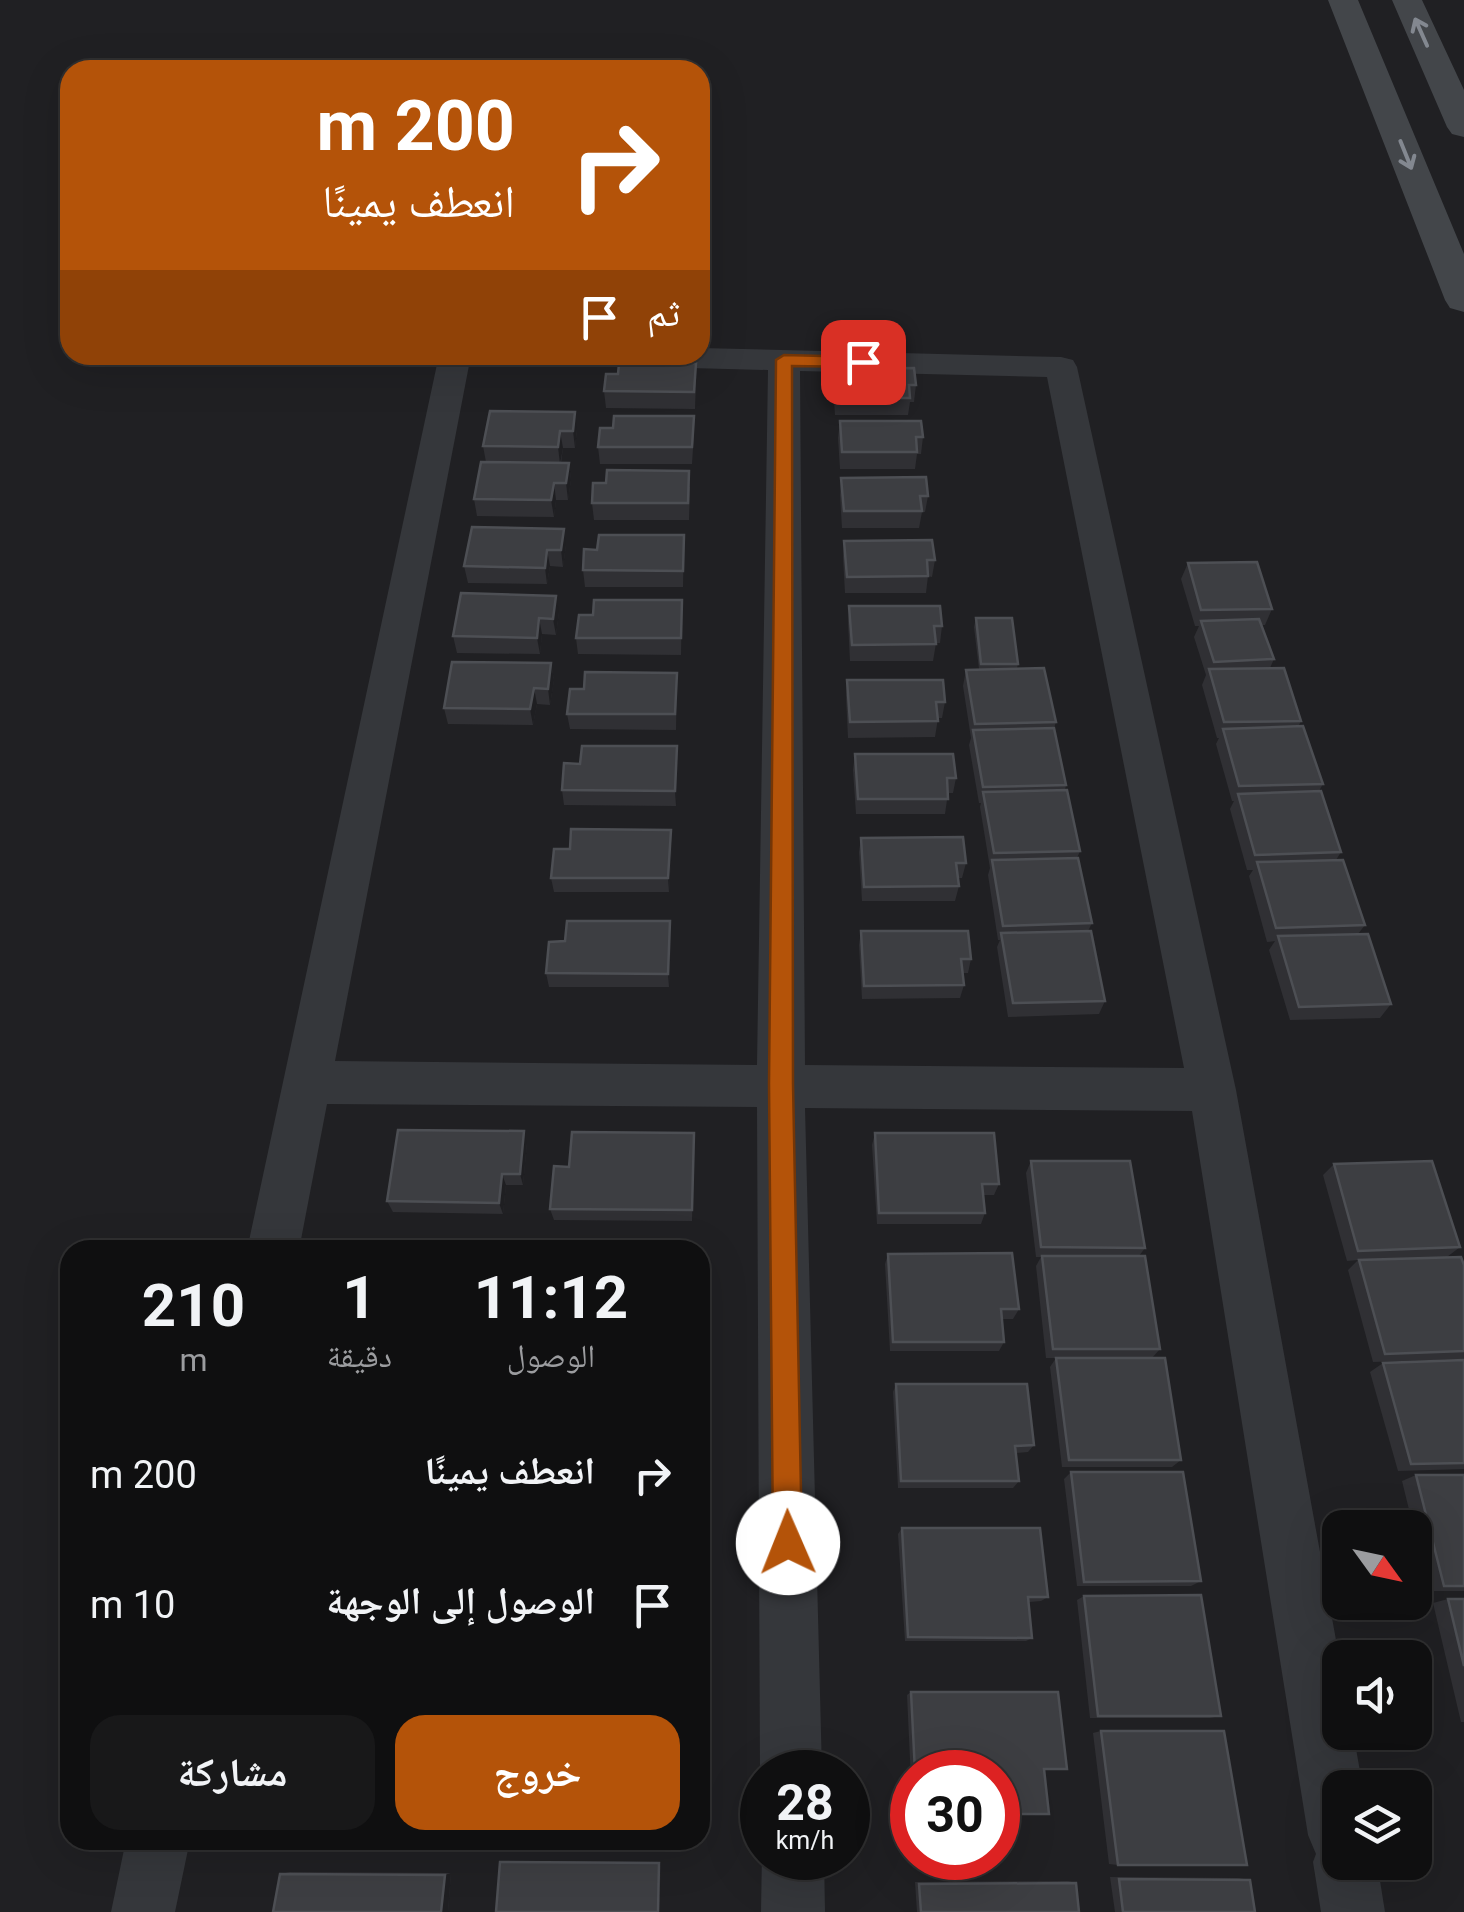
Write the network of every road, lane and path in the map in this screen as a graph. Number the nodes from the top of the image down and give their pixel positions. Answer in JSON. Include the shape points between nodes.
{"nodes":[{"id":1,"x":1343,"y":0,"type":"edge"},
{"id":2,"x":1407,"y":0,"type":"edge"},
{"id":3,"x":1384,"y":101,"type":"junction"},
{"id":4,"x":1459,"y":115,"type":"edge"},
{"id":5,"x":1464,"y":300,"type":"edge"},
{"id":6,"x":710,"y":358,"type":"edge"},
{"id":7,"x":784,"y":360,"type":"junction"},
{"id":8,"x":453,"y":365,"type":"edge"},
{"id":9,"x":306,"y":1082,"type":"junction"},
{"id":10,"x":781,"y":1084,"type":"junction"},
{"id":11,"x":1212,"y":1090,"type":"junction"},
{"id":12,"x":276,"y":1240,"type":"edge"},
{"id":13,"x":791,"y":1750,"type":"edge"},
{"id":14,"x":1329,"y":1770,"type":"edge"},
{"id":15,"x":156,"y":1850,"type":"edge"},
{"id":16,"x":792,"y":1880,"type":"edge"},
{"id":17,"x":1348,"y":1880,"type":"edge"},
{"id":18,"x":143,"y":1912,"type":"edge"},
{"id":19,"x":793,"y":1912,"type":"edge"},
{"id":20,"x":1353,"y":1912,"type":"edge"}],
"edges":[{"from":1,"to":3,"type":"street"},
{"from":4,"to":2,"type":"street","one_way":true},
{"from":3,"to":4,"type":"street","via":[[1403,97]]},
{"from":3,"to":5,"type":"street","one_way":true},
{"from":6,"to":7,"type":"street"},
{"from":7,"to":10,"type":"street"},
{"from":7,"to":11,"type":"street","via":[[1061,368]]},
{"from":8,"to":9,"type":"street"},
{"from":9,"to":10,"type":"street"},
{"from":9,"to":12,"type":"street"},
{"from":10,"to":11,"type":"street"},
{"from":10,"to":13,"type":"street"},
{"from":11,"to":14,"type":"street"},
{"from":15,"to":18,"type":"street"},
{"from":16,"to":19,"type":"street"},
{"from":17,"to":20,"type":"street"}]}
